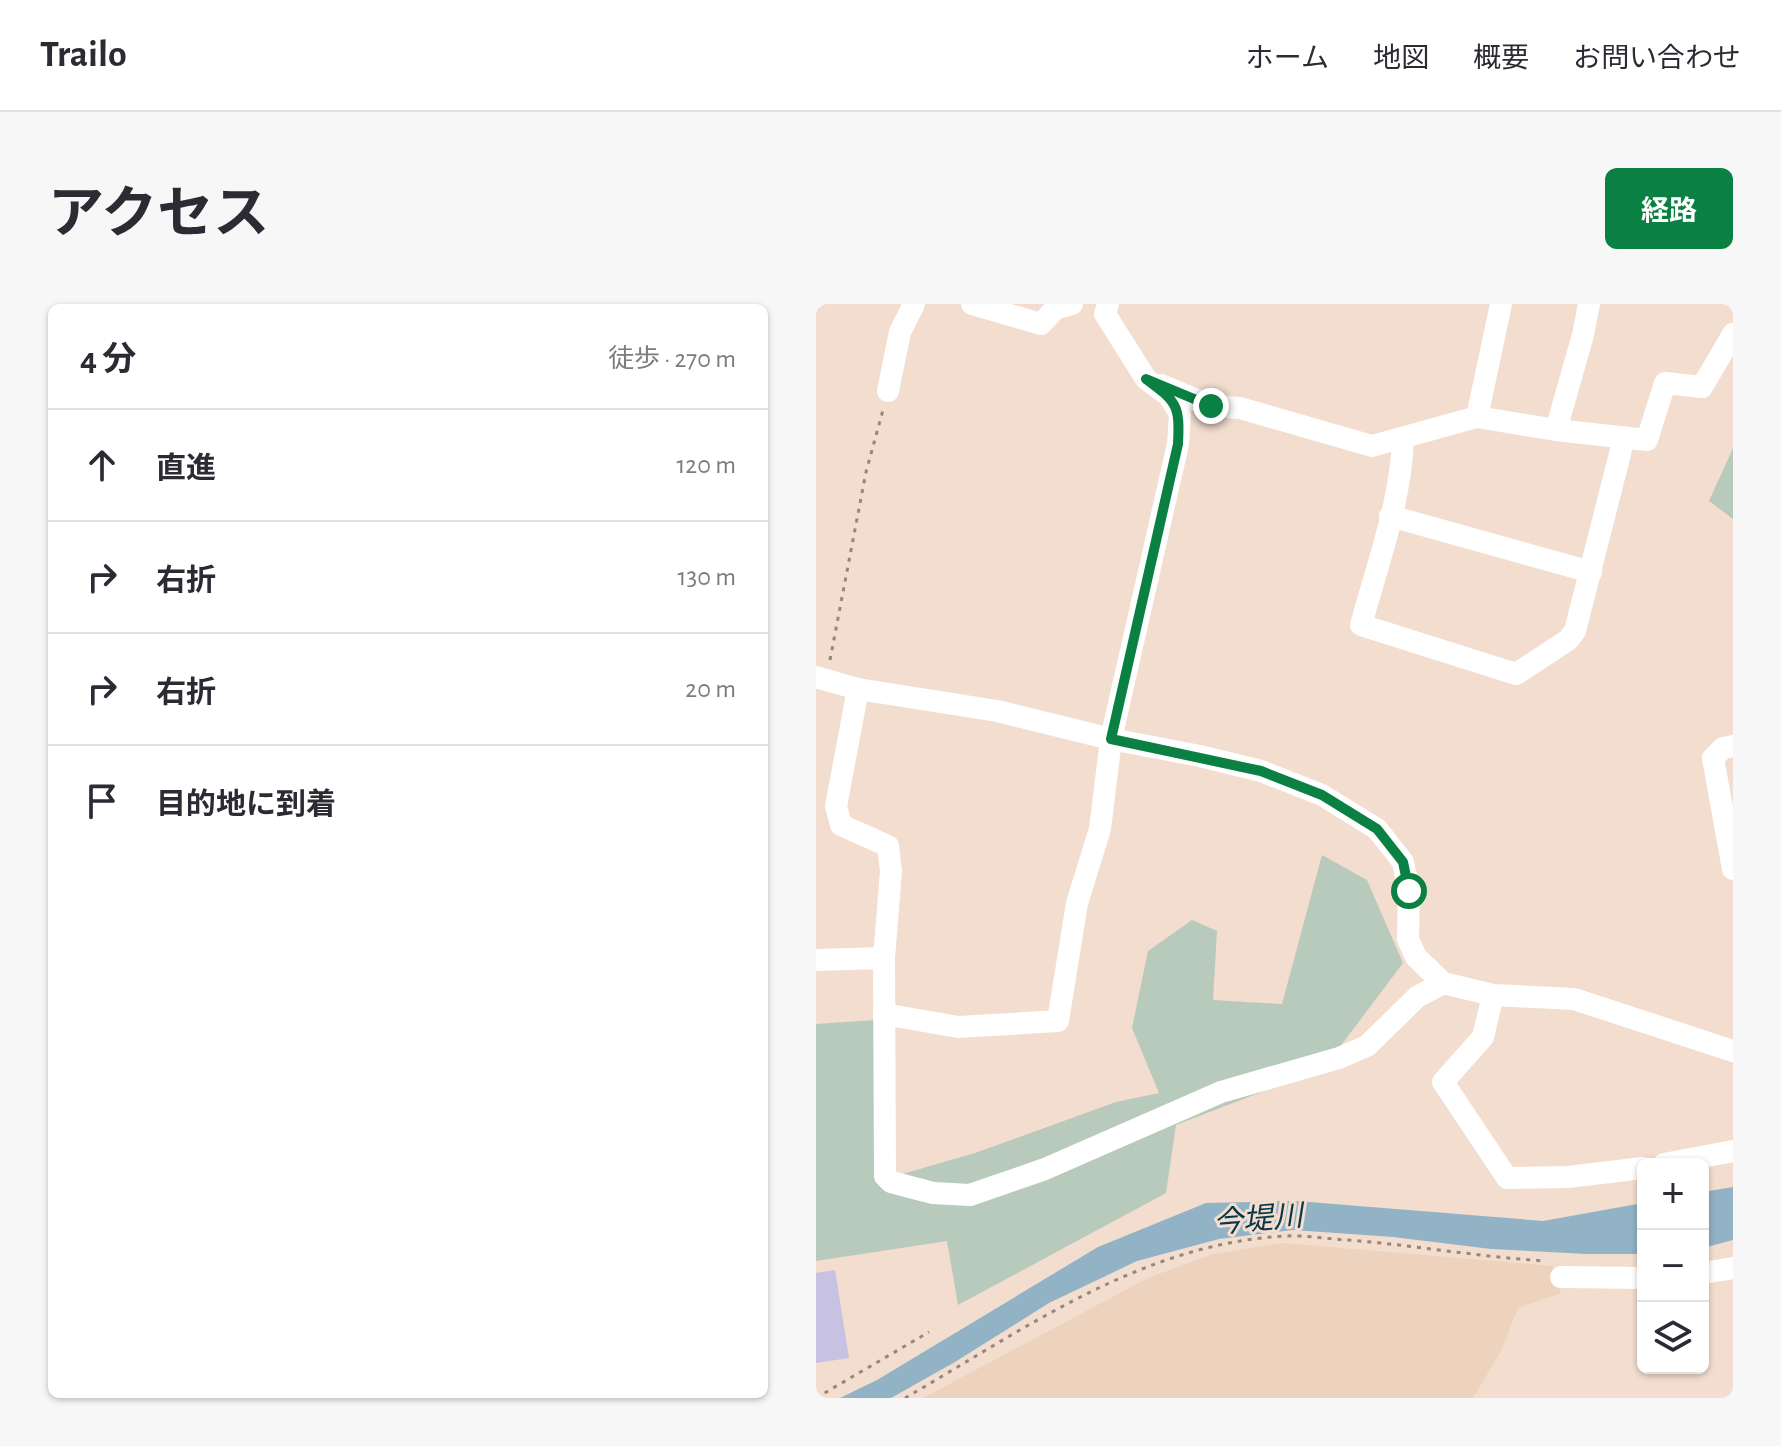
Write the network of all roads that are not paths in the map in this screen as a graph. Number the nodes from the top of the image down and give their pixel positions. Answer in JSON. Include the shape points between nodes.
{"nodes":[{"id":1,"x":914,"y":304,"type":"edge"},
{"id":2,"x":972,"y":304,"type":"edge"},
{"id":3,"x":1072,"y":304,"type":"edge"},
{"id":4,"x":1108,"y":304,"type":"edge"},
{"id":5,"x":1501,"y":304,"type":"edge"},
{"id":6,"x":1589,"y":304,"type":"edge"},
{"id":7,"x":1733,"y":334,"type":"edge"},
{"id":8,"x":1146,"y":379,"type":"junction"},
{"id":9,"x":888,"y":391,"type":"road end"},
{"id":10,"x":1477,"y":417,"type":"junction"},
{"id":11,"x":1556,"y":430,"type":"junction"},
{"id":12,"x":1624,"y":438,"type":"junction"},
{"id":13,"x":1403,"y":439,"type":"junction"},
{"id":14,"x":1390,"y":516,"type":"junction"},
{"id":15,"x":1591,"y":572,"type":"junction"},
{"id":16,"x":821,"y":678,"type":"edge"},
{"id":17,"x":858,"y":689,"type":"junction"},
{"id":18,"x":1111,"y":739,"type":"junction"},
{"id":19,"x":1733,"y":746,"type":"edge"},
{"id":20,"x":1733,"y":869,"type":"edge"},
{"id":21,"x":884,"y":958,"type":"junction"},
{"id":22,"x":816,"y":960,"type":"edge"},
{"id":23,"x":1443,"y":983,"type":"junction"},
{"id":24,"x":1493,"y":995,"type":"junction"},
{"id":25,"x":884,"y":1014,"type":"junction"},
{"id":26,"x":1733,"y":1051,"type":"edge"},
{"id":27,"x":1733,"y":1151,"type":"edge"},
{"id":28,"x":1696,"y":1158,"type":"edge"},
{"id":29,"x":1637,"y":1169,"type":"edge"},
{"id":30,"x":1733,"y":1268,"type":"edge"},
{"id":31,"x":1554,"y":1269,"type":"road end"},
{"id":32,"x":1709,"y":1272,"type":"edge"},
{"id":33,"x":1637,"y":1277,"type":"edge"}],
"edges":[{"from":1,"to":9,"type":"street","via":[[900,332]]},
{"from":2,"to":3,"type":"street","via":[[1041,324],[1055,309]]},
{"from":4,"to":8,"type":"street","via":[[1105,314]]},
{"from":5,"to":10,"type":"street"},
{"from":6,"to":11,"type":"street"},
{"from":7,"to":12,"type":"street","via":[[1702,387],[1665,383],[1647,440]]},
{"from":8,"to":13,"type":"street","via":[[1211,406],[1240,408],[1372,446]]},
{"from":8,"to":18,"type":"street","via":[[1169,396],[1180,414],[1178,444]]},
{"from":10,"to":11,"type":"street"},
{"from":10,"to":13,"type":"street"},
{"from":11,"to":12,"type":"street"},
{"from":12,"to":15,"type":"street"},
{"from":13,"to":14,"type":"street"},
{"from":14,"to":15,"type":"street"},
{"from":14,"to":15,"type":"street","via":[[1361,625],[1516,674],[1575,631]]},
{"from":16,"to":17,"type":"street"},
{"from":17,"to":18,"type":"street","via":[[997,711]]},
{"from":17,"to":21,"type":"street","via":[[836,806],[841,825],[888,846]]},
{"from":18,"to":23,"type":"street","via":[[1261,771],[1322,795],[1377,829],[1403,862],[1409,891],[1408,939],[1416,957]]},
{"from":18,"to":25,"type":"street","via":[[1100,829],[1077,903],[1058,1021],[958,1027]]},
{"from":19,"to":20,"type":"street","via":[[1713,758]]},
{"from":21,"to":22,"type":"street"},
{"from":21,"to":25,"type":"street"},
{"from":23,"to":24,"type":"street"},
{"from":23,"to":25,"type":"street","via":[[1417,997],[1367,1046],[1221,1092],[1045,1169],[970,1195],[933,1193],[885,1176]]},
{"from":24,"to":26,"type":"street","via":[[1574,999]]},
{"from":24,"to":29,"type":"street","via":[[1483,1037],[1443,1082],[1507,1178]]},
{"from":27,"to":28,"type":"street"},
{"from":30,"to":32,"type":"street"},
{"from":31,"to":33,"type":"street"}]}
